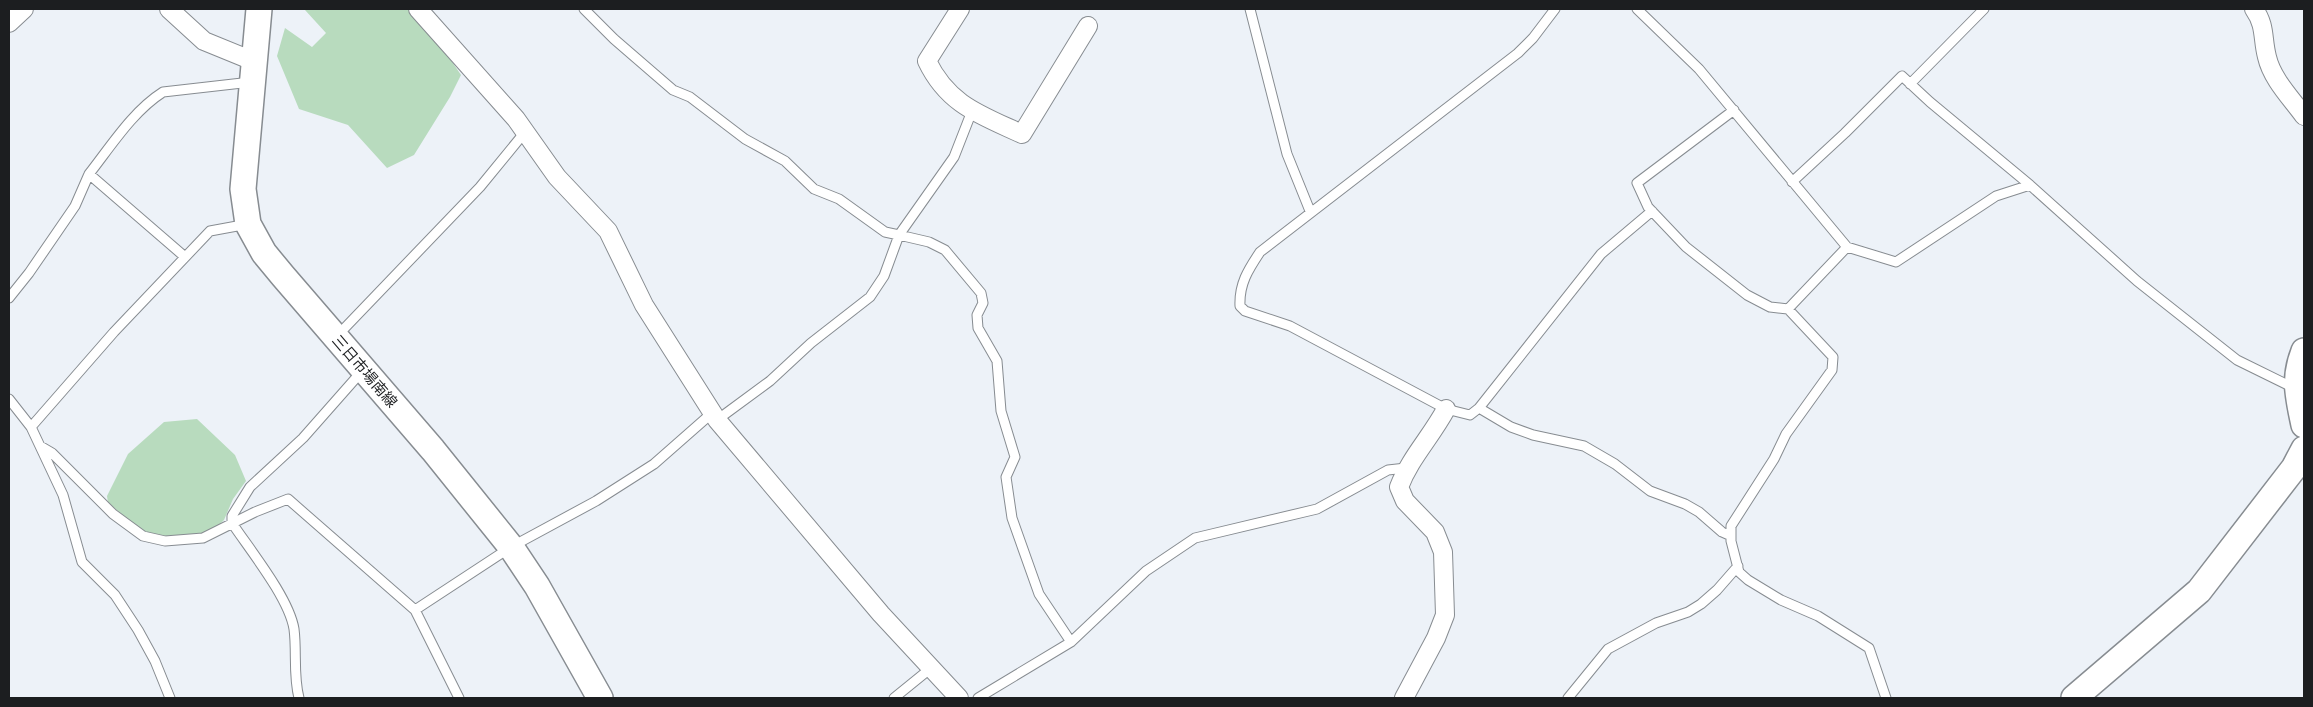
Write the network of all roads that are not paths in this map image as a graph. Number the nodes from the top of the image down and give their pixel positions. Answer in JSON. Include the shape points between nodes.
{"nodes":[{"id":1,"x":24,"y":9,"type":"edge"},
{"id":2,"x":169,"y":9,"type":"edge"},
{"id":3,"x":259,"y":9,"type":"edge"},
{"id":4,"x":418,"y":9,"type":"edge"},
{"id":5,"x":584,"y":9,"type":"edge"},
{"id":6,"x":960,"y":9,"type":"edge"},
{"id":7,"x":1250,"y":9,"type":"edge"},
{"id":8,"x":1555,"y":9,"type":"edge"},
{"id":9,"x":1637,"y":9,"type":"edge"},
{"id":10,"x":1984,"y":9,"type":"edge"},
{"id":11,"x":2254,"y":9,"type":"edge"},
{"id":12,"x":9,"y":23,"type":"edge"},
{"id":13,"x":1088,"y":26,"type":"dead end"},
{"id":14,"x":252,"y":72,"type":"junction"},
{"id":15,"x":1910,"y":84,"type":"junction"},
{"id":16,"x":1734,"y":110,"type":"junction"},
{"id":17,"x":972,"y":111,"type":"junction"},
{"id":18,"x":2304,"y":116,"type":"edge"},
{"id":19,"x":525,"y":132,"type":"junction"},
{"id":20,"x":89,"y":174,"type":"junction"},
{"id":21,"x":1792,"y":182,"type":"junction"},
{"id":22,"x":2030,"y":185,"type":"junction"},
{"id":23,"x":1310,"y":211,"type":"junction"},
{"id":24,"x":1652,"y":211,"type":"junction"},
{"id":25,"x":248,"y":224,"type":"junction"},
{"id":26,"x":900,"y":235,"type":"junction"},
{"id":27,"x":1847,"y":248,"type":"junction"},
{"id":28,"x":185,"y":257,"type":"junction"},
{"id":29,"x":9,"y":298,"type":"edge"},
{"id":30,"x":1788,"y":309,"type":"junction"},
{"id":31,"x":336,"y":337,"type":"junction"},
{"id":32,"x":2304,"y":351,"type":"edge"},
{"id":33,"x":364,"y":370,"type":"junction"},
{"id":34,"x":2296,"y":389,"type":"junction"},
{"id":35,"x":9,"y":399,"type":"edge"},
{"id":36,"x":1479,"y":408,"type":"junction"},
{"id":37,"x":1446,"y":409,"type":"junction"},
{"id":38,"x":715,"y":416,"type":"junction"},
{"id":39,"x":2304,"y":425,"type":"edge"},
{"id":40,"x":31,"y":427,"type":"junction"},
{"id":41,"x":40,"y":446,"type":"junction"},
{"id":42,"x":2304,"y":449,"type":"edge"},
{"id":43,"x":1406,"y":468,"type":"junction"},
{"id":44,"x":232,"y":522,"type":"junction"},
{"id":45,"x":1731,"y":536,"type":"junction"},
{"id":46,"x":511,"y":547,"type":"junction"},
{"id":47,"x":1738,"y":566,"type":"junction"},
{"id":48,"x":415,"y":610,"type":"junction"},
{"id":49,"x":1071,"y":642,"type":"junction"},
{"id":50,"x":931,"y":668,"type":"junction"},
{"id":51,"x":170,"y":698,"type":"edge"},
{"id":52,"x":299,"y":698,"type":"edge"},
{"id":53,"x":459,"y":698,"type":"edge"},
{"id":54,"x":600,"y":698,"type":"edge"},
{"id":55,"x":894,"y":698,"type":"edge"},
{"id":56,"x":959,"y":698,"type":"edge"},
{"id":57,"x":978,"y":698,"type":"edge"},
{"id":58,"x":1404,"y":698,"type":"edge"},
{"id":59,"x":1568,"y":698,"type":"edge"},
{"id":60,"x":1886,"y":698,"type":"edge"},
{"id":61,"x":2074,"y":698,"type":"edge"}],
"edges":[{"from":1,"to":12,"type":"street"},
{"from":2,"to":14,"type":"street","via":[[204,41]]},
{"from":3,"to":14,"type":"main road","name":"三日市場南線"},
{"from":4,"to":19,"type":"street"},
{"from":5,"to":26,"type":"lane","via":[[673,90],[690,97],[745,139],[785,160],[814,189],[839,199],[885,232]]},
{"from":6,"to":17,"type":"street","via":[[927,61],[937,81]]},
{"from":7,"to":23,"type":"lane","via":[[1287,154]]},
{"from":8,"to":23,"type":"lane","via":[[1518,53]]},
{"from":9,"to":16,"type":"lane","via":[[1699,69]]},
{"from":10,"to":15,"type":"lane"},
{"from":11,"to":18,"type":"street","via":[[2262,20],[2267,58],[2273,74]]},
{"from":13,"to":17,"type":"street","via":[[1022,134]]},
{"from":14,"to":20,"type":"lane","via":[[163,92],[155,97],[123,130]]},
{"from":14,"to":25,"type":"main road","name":"三日市場南線","via":[[243,189]]},
{"from":15,"to":21,"type":"lane","via":[[1902,76]]},
{"from":15,"to":22,"type":"lane"},
{"from":16,"to":21,"type":"lane"},
{"from":16,"to":24,"type":"lane","via":[[1637,183]]},
{"from":17,"to":26,"type":"lane","via":[[954,157]]},
{"from":19,"to":31,"type":"lane","via":[[480,188]]},
{"from":19,"to":38,"type":"street","via":[[557,177],[608,231],[644,305]]},
{"from":20,"to":28,"type":"lane"},
{"from":20,"to":29,"type":"lane","via":[[75,206]]},
{"from":21,"to":27,"type":"lane"},
{"from":22,"to":27,"type":"lane","via":[[1996,196],[1896,262]]},
{"from":22,"to":34,"type":"lane","via":[[2137,281],[2237,360]]},
{"from":23,"to":37,"type":"lane","via":[[1260,252],[1246,274],[1239,293],[1240,306],[1245,311],[1290,326]]},
{"from":24,"to":30,"type":"lane","via":[[1686,248],[1747,295],[1770,307]]},
{"from":24,"to":36,"type":"lane","via":[[1601,254]]},
{"from":25,"to":28,"type":"lane","via":[[210,231]]},
{"from":25,"to":31,"type":"main road","name":"三日市場南線","via":[[264,253]]},
{"from":26,"to":38,"type":"lane","via":[[884,276],[870,297],[811,343],[770,381]]},
{"from":26,"to":49,"type":"lane","via":[[946,250],[981,293],[983,303],[977,315],[978,328],[998,361],[1001,411],[1015,457],[1006,477],[1012,518],[1039,594]]},
{"from":27,"to":30,"type":"lane"},
{"from":28,"to":40,"type":"lane"},
{"from":30,"to":45,"type":"lane","via":[[1833,357],[1832,370],[1786,434],[1732,526]]},
{"from":31,"to":33,"type":"main road","name":"三日市場南線"},
{"from":32,"to":34,"type":"main road","via":[[2297,370]]},
{"from":33,"to":44,"type":"lane","via":[[303,438],[250,487],[232,516]]},
{"from":33,"to":46,"type":"main road","name":"三日市場南線"},
{"from":34,"to":39,"type":"main road"},
{"from":35,"to":40,"type":"lane"},
{"from":36,"to":37,"type":"lane","via":[[1470,415]]},
{"from":36,"to":45,"type":"lane","via":[[1533,435],[1584,446],[1650,490],[1699,512]]},
{"from":37,"to":43,"type":"street"},
{"from":38,"to":46,"type":"lane","via":[[654,464],[596,502]]},
{"from":38,"to":50,"type":"street"},
{"from":40,"to":41,"type":"lane"},
{"from":41,"to":44,"type":"lane","via":[[52,453],[113,514],[143,536],[165,542],[203,538]]},
{"from":41,"to":51,"type":"lane","via":[[62,495],[82,562],[114,596],[138,630]]},
{"from":42,"to":61,"type":"main road","via":[[2294,468],[2200,590]]},
{"from":43,"to":49,"type":"lane","via":[[1388,470],[1317,509],[1195,538],[1146,571]]},
{"from":43,"to":58,"type":"street","via":[[1399,487],[1406,501],[1435,532],[1443,552],[1445,615]]},
{"from":44,"to":48,"type":"lane","via":[[288,499]]},
{"from":44,"to":52,"type":"lane","via":[[284,602],[291,619]]},
{"from":45,"to":47,"type":"lane"},
{"from":46,"to":48,"type":"lane"},
{"from":46,"to":54,"type":"main road","name":"三日市場南線","via":[[537,586]]},
{"from":47,"to":59,"type":"lane","via":[[1695,608],[1656,623],[1608,649]]},
{"from":47,"to":60,"type":"lane","via":[[1739,572],[1748,580],[1781,600],[1818,616],[1869,648]]},
{"from":48,"to":53,"type":"lane"},
{"from":49,"to":57,"type":"lane"},
{"from":50,"to":55,"type":"lane"},
{"from":50,"to":56,"type":"street"}]}
